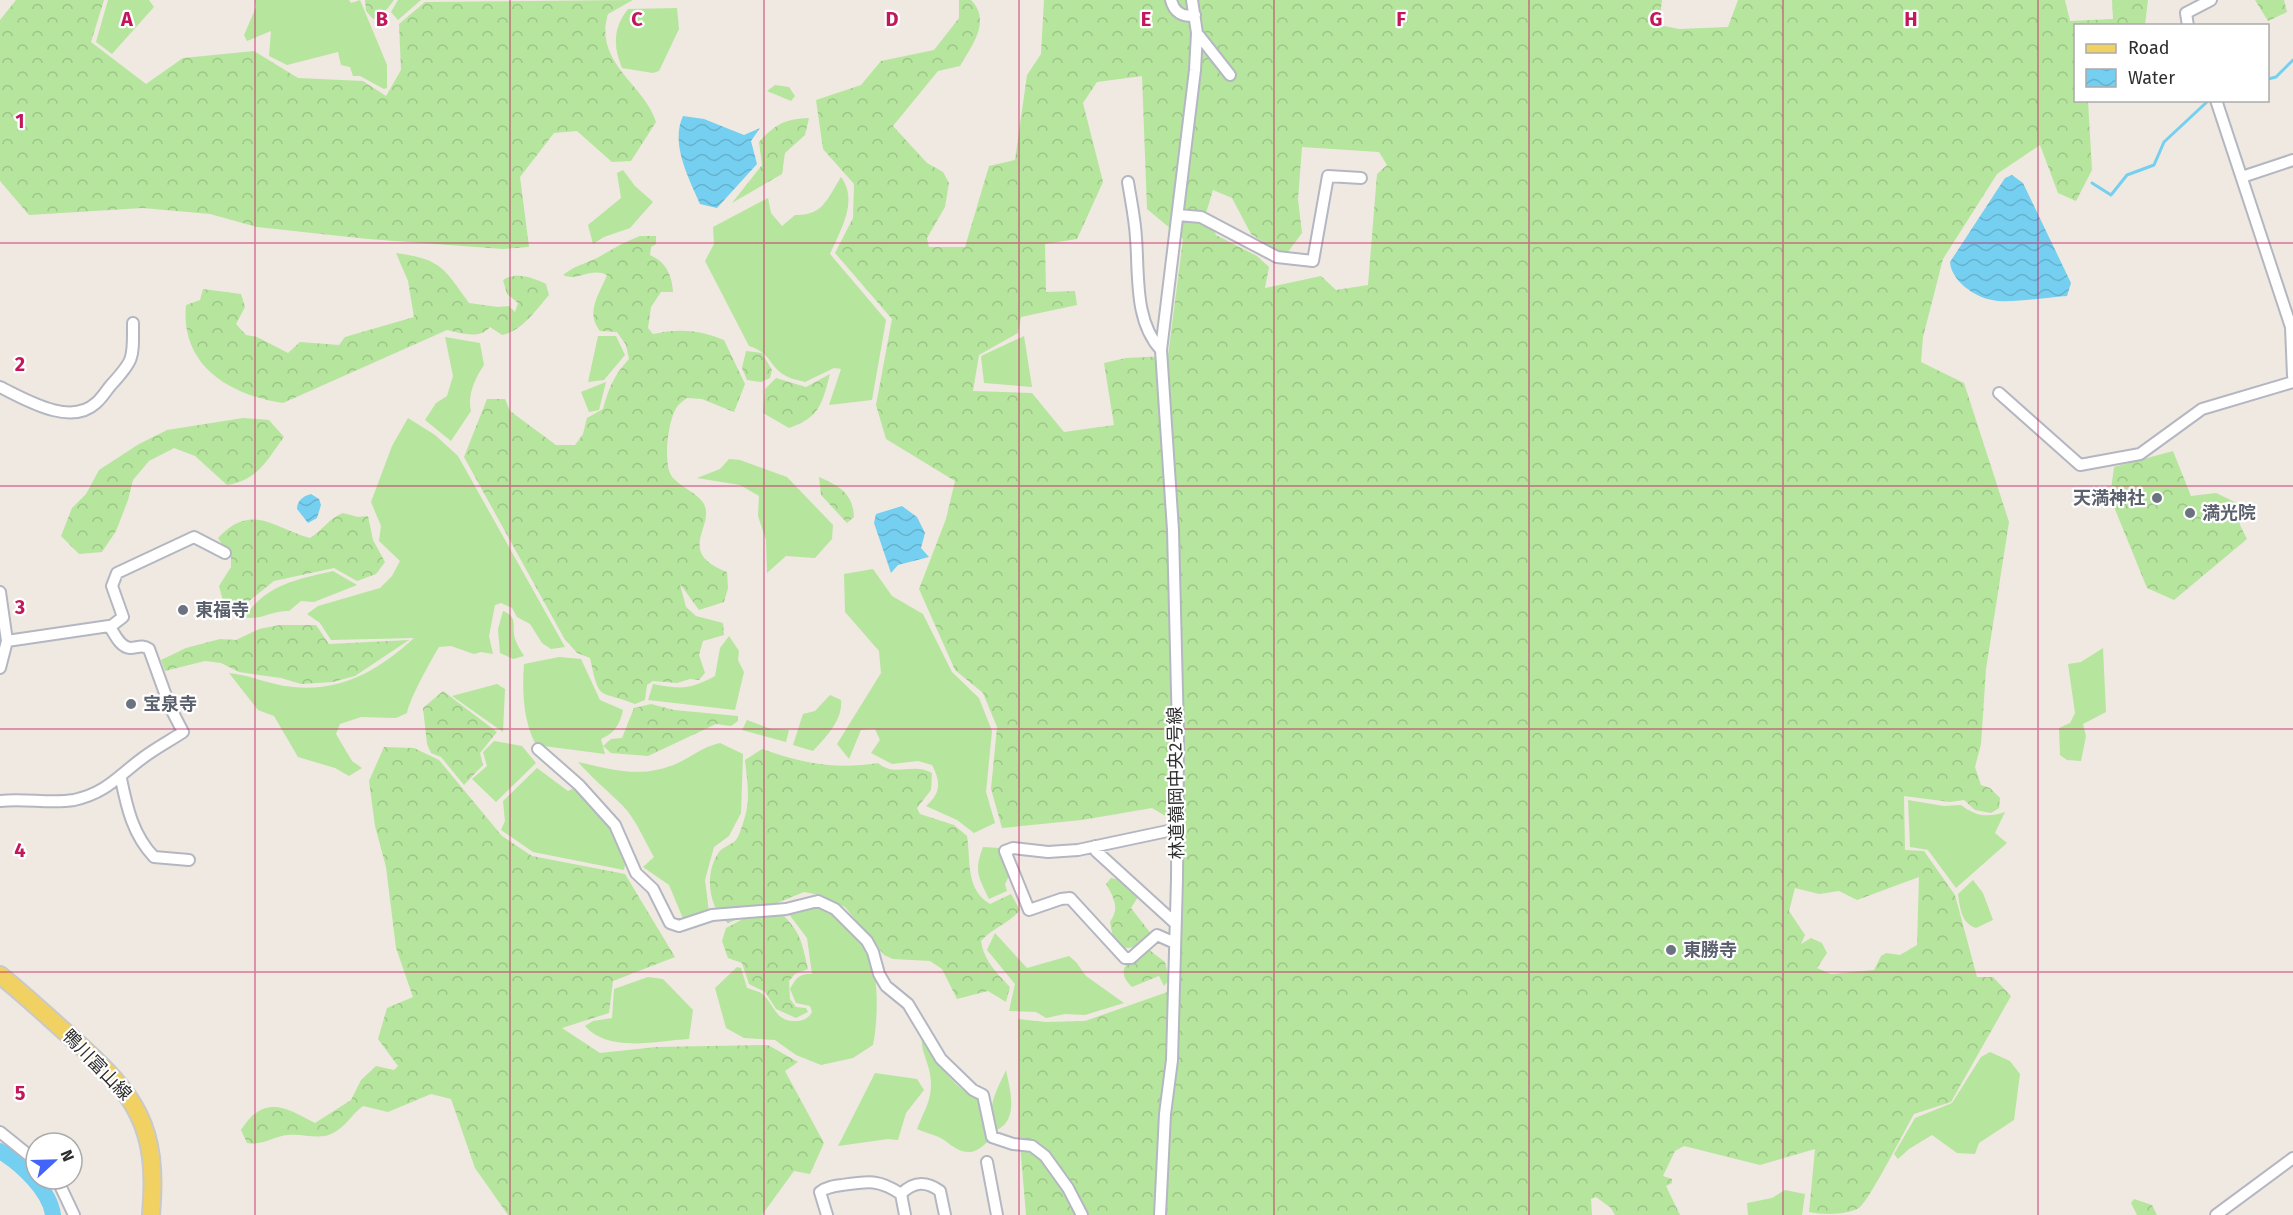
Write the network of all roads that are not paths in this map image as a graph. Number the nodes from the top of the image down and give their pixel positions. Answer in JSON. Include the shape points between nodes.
{"nodes":[{"id":1,"x":1171,"y":0,"type":"edge"},
{"id":2,"x":1192,"y":0,"type":"edge"},
{"id":3,"x":2211,"y":0,"type":"edge"},
{"id":4,"x":1195,"y":15,"type":"junction"},
{"id":5,"x":2188,"y":24,"type":"edge"},
{"id":6,"x":1197,"y":33,"type":"junction"},
{"id":7,"x":1230,"y":75,"type":"dead end"},
{"id":8,"x":2217,"y":103,"type":"edge"},
{"id":9,"x":2293,"y":160,"type":"edge"},
{"id":10,"x":2242,"y":177,"type":"junction"},
{"id":11,"x":1362,"y":178,"type":"dead end"},
{"id":12,"x":1128,"y":182,"type":"dead end"},
{"id":13,"x":1178,"y":215,"type":"junction"},
{"id":14,"x":133,"y":323,"type":"dead end"},
{"id":15,"x":1161,"y":350,"type":"junction"},
{"id":16,"x":2293,"y":376,"type":"edge"},
{"id":17,"x":2293,"y":382,"type":"edge"},
{"id":18,"x":0,"y":387,"type":"edge"},
{"id":19,"x":1999,"y":393,"type":"dead end"},
{"id":20,"x":225,"y":553,"type":"dead end"},
{"id":21,"x":0,"y":592,"type":"edge"},
{"id":22,"x":110,"y":627,"type":"junction"},
{"id":23,"x":7,"y":641,"type":"junction"},
{"id":24,"x":0,"y":668,"type":"edge"},
{"id":25,"x":538,"y":749,"type":"dead end"},
{"id":26,"x":121,"y":779,"type":"junction"},
{"id":27,"x":0,"y":801,"type":"edge"},
{"id":28,"x":1177,"y":829,"type":"junction"},
{"id":29,"x":1095,"y":846,"type":"junction"},
{"id":30,"x":189,"y":860,"type":"dead end"},
{"id":31,"x":1175,"y":922,"type":"junction"},
{"id":32,"x":1175,"y":943,"type":"junction"},
{"id":33,"x":0,"y":975,"type":"edge"},
{"id":34,"x":0,"y":1132,"type":"edge"},
{"id":35,"x":24,"y":1151,"type":"edge"},
{"id":36,"x":2293,"y":1158,"type":"edge"},
{"id":37,"x":987,"y":1162,"type":"dead end"},
{"id":38,"x":63,"y":1191,"type":"edge"},
{"id":39,"x":901,"y":1194,"type":"junction"},
{"id":40,"x":74,"y":1215,"type":"edge"},
{"id":41,"x":151,"y":1215,"type":"edge"},
{"id":42,"x":827,"y":1215,"type":"edge"},
{"id":43,"x":904,"y":1215,"type":"edge"},
{"id":44,"x":945,"y":1215,"type":"edge"},
{"id":45,"x":997,"y":1215,"type":"edge"},
{"id":46,"x":1082,"y":1215,"type":"edge"},
{"id":47,"x":1160,"y":1215,"type":"edge"},
{"id":48,"x":2216,"y":1215,"type":"edge"}],
"edges":[{"from":1,"to":4,"type":"street","via":[[1179,13]]},
{"from":2,"to":4,"type":"street","name":"林道嶺岡中央2号線"},
{"from":3,"to":5,"type":"street","via":[[2186,13]]},
{"from":4,"to":6,"type":"street","name":"林道嶺岡中央2号線"},
{"from":6,"to":7,"type":"street"},
{"from":6,"to":13,"type":"street","name":"林道嶺岡中央2号線"},
{"from":8,"to":10,"type":"street"},
{"from":9,"to":10,"type":"street"},
{"from":10,"to":16,"type":"street","via":[[2291,327]]},
{"from":11,"to":13,"type":"street","via":[[1328,176],[1313,261],[1277,257],[1201,217]]},
{"from":12,"to":15,"type":"street","via":[[1140,302],[1150,339]]},
{"from":13,"to":15,"type":"street","name":"林道嶺岡中央2号線"},
{"from":14,"to":18,"type":"street","via":[[133,357],[128,368],[95,404],[74,413],[56,410]]},
{"from":15,"to":28,"type":"street","name":"林道嶺岡中央2号線","via":[[1173,530]]},
{"from":17,"to":19,"type":"street","via":[[2202,409],[2140,454],[2080,465]]},
{"from":20,"to":22,"type":"street","via":[[194,537],[117,573],[112,586],[123,617]]},
{"from":21,"to":23,"type":"street"},
{"from":22,"to":23,"type":"street"},
{"from":22,"to":26,"type":"street","via":[[124,645],[149,649],[183,732],[148,754]]},
{"from":23,"to":24,"type":"street"},
{"from":25,"to":46,"type":"street","via":[[579,785],[615,825],[636,873],[653,889],[670,923],[679,926],[712,915],[786,909],[818,902],[835,909],[867,940],[886,986],[908,1004],[941,1059],[982,1095],[992,1137],[1032,1146],[1045,1156]]},
{"from":26,"to":27,"type":"street","via":[[71,800]]},
{"from":26,"to":30,"type":"street","via":[[140,843],[154,857]]},
{"from":28,"to":29,"type":"street"},
{"from":28,"to":31,"type":"street","name":"林道嶺岡中央2号線"},
{"from":29,"to":31,"type":"street"},
{"from":29,"to":32,"type":"street","via":[[1048,852],[1013,848],[1005,851],[1029,910],[1070,898],[1125,958],[1131,958],[1157,935]]},
{"from":31,"to":32,"type":"street","name":"林道嶺岡中央2号線"},
{"from":32,"to":47,"type":"street","name":"林道嶺岡中央2号線","via":[[1172,1060]]},
{"from":33,"to":41,"type":"main road","name":"鴨川富山線","via":[[102,1065],[132,1099],[150,1146]]},
{"from":34,"to":35,"type":"street"},
{"from":36,"to":48,"type":"street"},
{"from":37,"to":45,"type":"street"},
{"from":38,"to":40,"type":"street"},
{"from":39,"to":42,"type":"street","via":[[890,1186],[867,1180],[829,1187],[820,1192]]},
{"from":39,"to":43,"type":"street"},
{"from":39,"to":44,"type":"street","via":[[908,1187],[930,1184],[940,1191]]}]}
